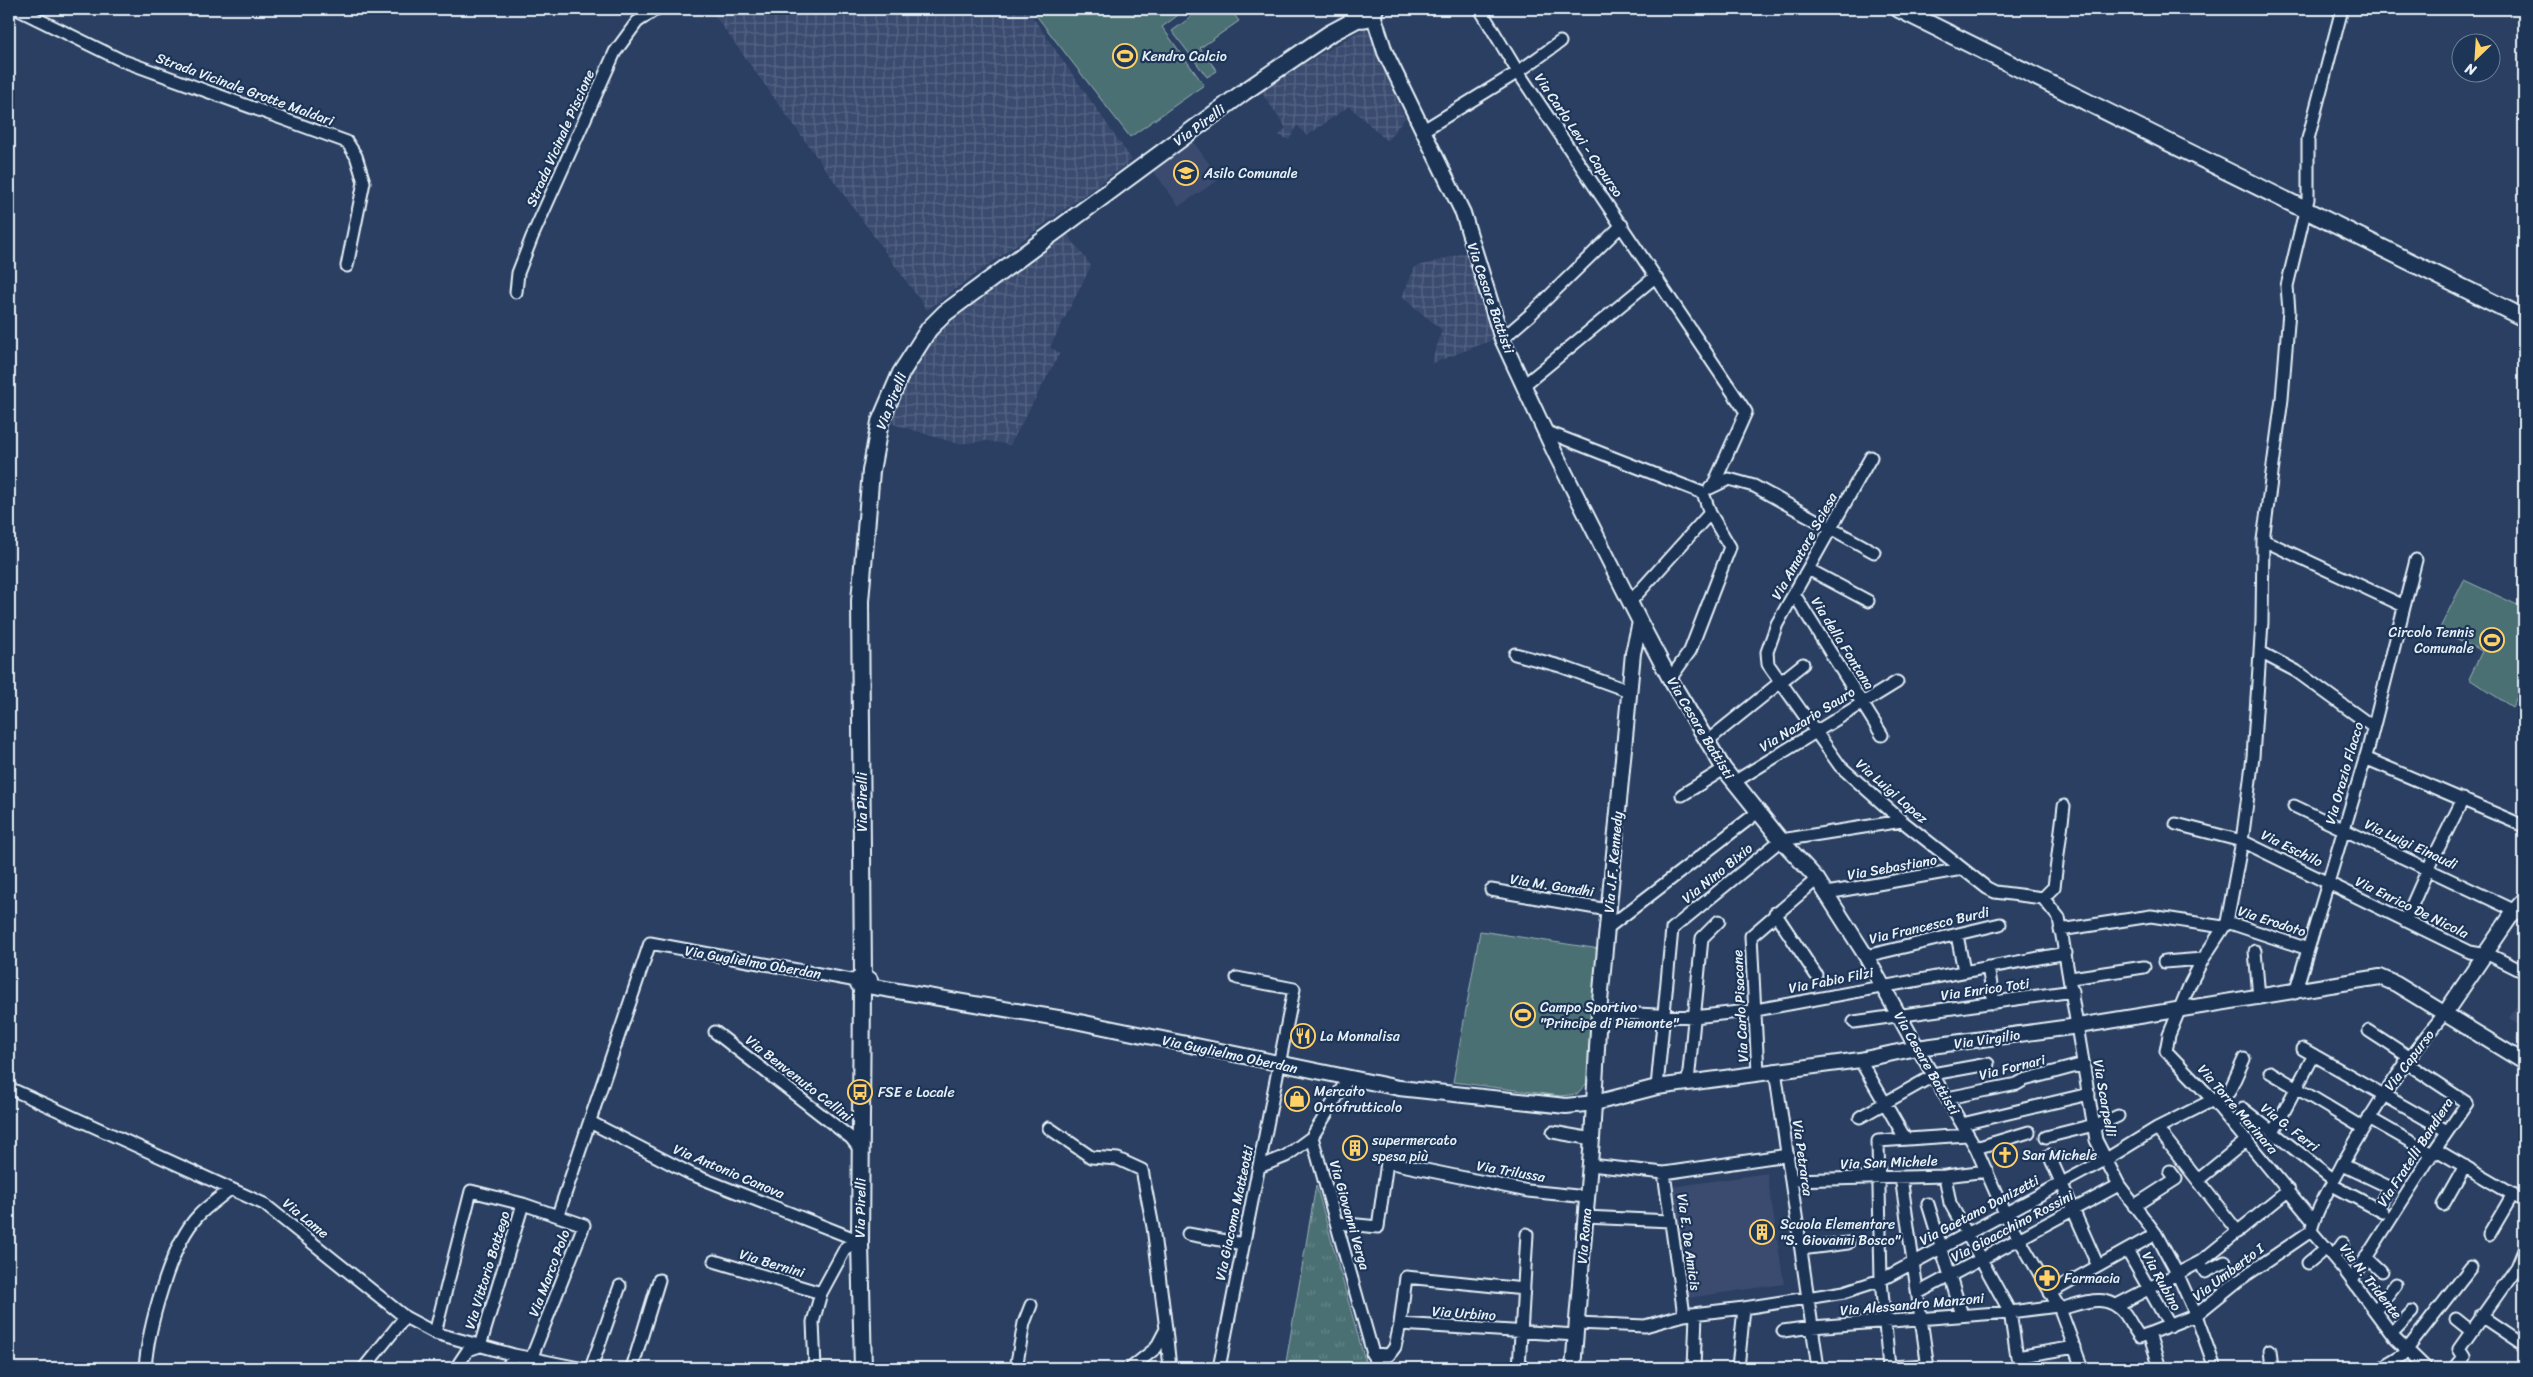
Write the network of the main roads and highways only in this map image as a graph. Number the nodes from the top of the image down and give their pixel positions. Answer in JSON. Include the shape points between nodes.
{"nodes":[{"id":1,"x":1899,"y":9,"type":"edge"},
{"id":2,"x":1361,"y":13,"type":"edge"},
{"id":3,"x":2524,"y":318,"type":"edge"},
{"id":4,"x":863,"y":1368,"type":"edge"}],
"edges":[{"from":1,"to":3,"type":"main road"},
{"from":2,"to":4,"type":"main road","name":"Via Pirelli","via":[[1244,92],[945,313],[929,329],[901,373],[880,422],[871,471],[860,601],[863,983],[860,1242]]}]}
